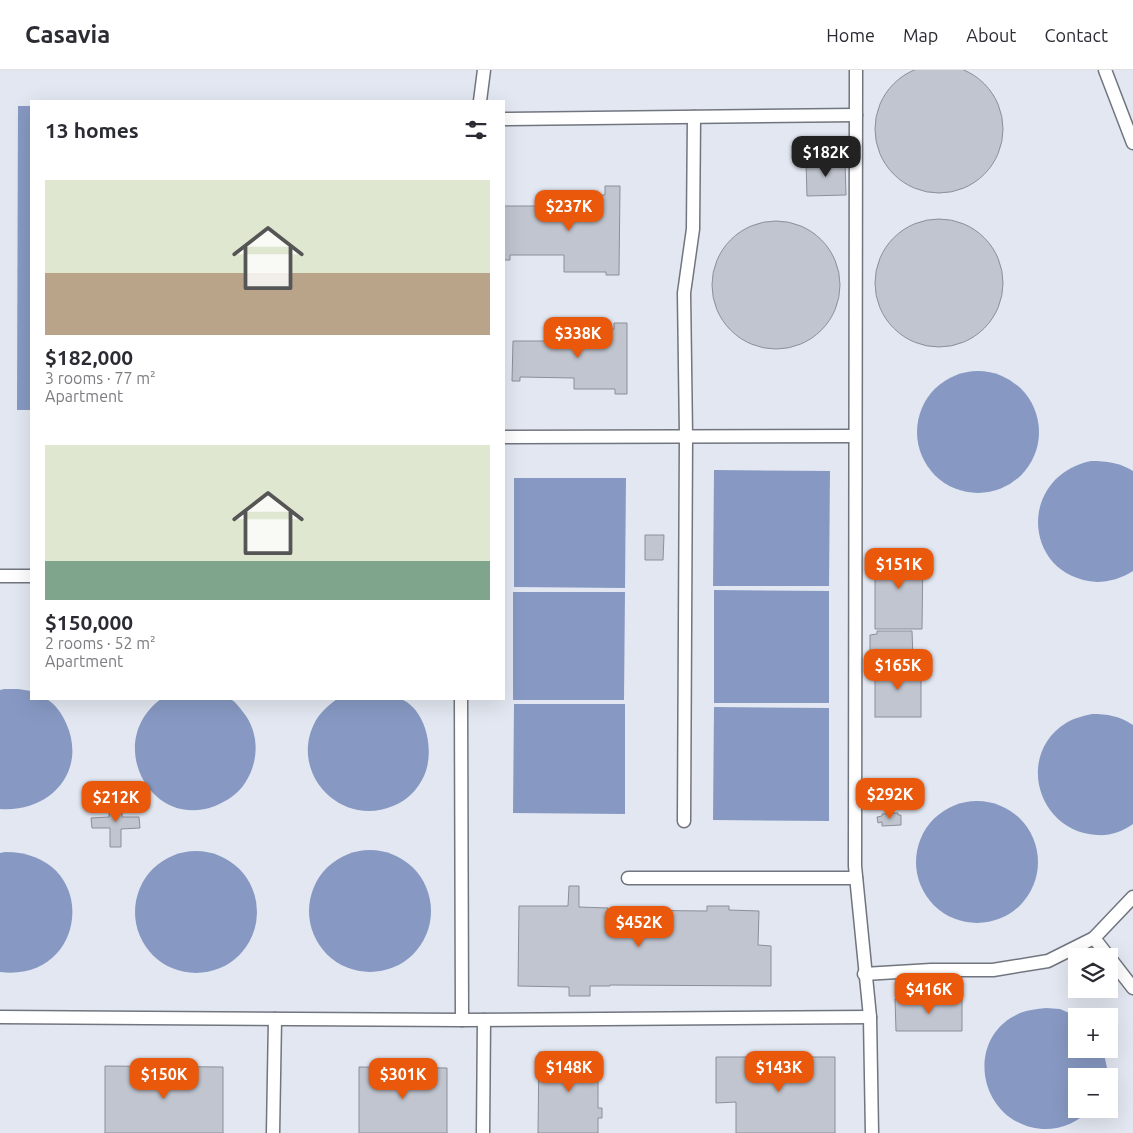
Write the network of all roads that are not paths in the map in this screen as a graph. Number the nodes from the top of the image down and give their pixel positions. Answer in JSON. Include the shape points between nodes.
{"nodes":[{"id":1,"x":484,"y":70,"type":"edge"},
{"id":2,"x":856,"y":70,"type":"edge"},
{"id":3,"x":1105,"y":70,"type":"edge"},
{"id":4,"x":480,"y":100,"type":"edge"},
{"id":5,"x":856,"y":115,"type":"junction"},
{"id":6,"x":694,"y":117,"type":"junction"},
{"id":7,"x":505,"y":119,"type":"edge"},
{"id":8,"x":1133,"y":143,"type":"edge"},
{"id":9,"x":686,"y":436,"type":"junction"},
{"id":10,"x":854,"y":436,"type":"junction"},
{"id":11,"x":505,"y":437,"type":"edge"},
{"id":12,"x":0,"y":576,"type":"edge"},
{"id":13,"x":30,"y":576,"type":"edge"},
{"id":14,"x":461,"y":700,"type":"edge"},
{"id":15,"x":684,"y":821,"type":"dead end"},
{"id":16,"x":628,"y":878,"type":"dead end"},
{"id":17,"x":856,"y":878,"type":"junction"},
{"id":18,"x":1133,"y":897,"type":"edge"},
{"id":19,"x":1094,"y":938,"type":"junction"},
{"id":20,"x":1101,"y":948,"type":"edge"},
{"id":21,"x":1118,"y":969,"type":"edge"},
{"id":22,"x":864,"y":974,"type":"junction"},
{"id":23,"x":1133,"y":988,"type":"edge"},
{"id":24,"x":0,"y":1017,"type":"edge"},
{"id":25,"x":870,"y":1017,"type":"junction"},
{"id":26,"x":275,"y":1019,"type":"junction"},
{"id":27,"x":462,"y":1020,"type":"junction"},
{"id":28,"x":484,"y":1020,"type":"junction"},
{"id":29,"x":273,"y":1133,"type":"edge"},
{"id":30,"x":483,"y":1133,"type":"edge"},
{"id":31,"x":872,"y":1133,"type":"edge"}],
"edges":[{"from":1,"to":4,"type":"lane"},
{"from":2,"to":5,"type":"lane"},
{"from":3,"to":8,"type":"lane"},
{"from":5,"to":6,"type":"lane"},
{"from":5,"to":10,"type":"lane"},
{"from":6,"to":7,"type":"lane"},
{"from":6,"to":9,"type":"lane","via":[[693,229],[684,293]]},
{"from":9,"to":10,"type":"lane"},
{"from":9,"to":11,"type":"lane"},
{"from":9,"to":15,"type":"lane"},
{"from":10,"to":17,"type":"lane"},
{"from":12,"to":13,"type":"lane"},
{"from":14,"to":27,"type":"lane"},
{"from":16,"to":17,"type":"lane"},
{"from":17,"to":22,"type":"lane"},
{"from":18,"to":19,"type":"lane"},
{"from":19,"to":20,"type":"lane"},
{"from":19,"to":22,"type":"lane","via":[[1048,961],[993,970]]},
{"from":21,"to":23,"type":"lane"},
{"from":22,"to":25,"type":"lane"},
{"from":24,"to":26,"type":"lane"},
{"from":25,"to":28,"type":"lane"},
{"from":25,"to":31,"type":"lane"},
{"from":26,"to":27,"type":"lane"},
{"from":26,"to":29,"type":"lane"},
{"from":27,"to":28,"type":"lane"},
{"from":28,"to":30,"type":"lane"}]}
